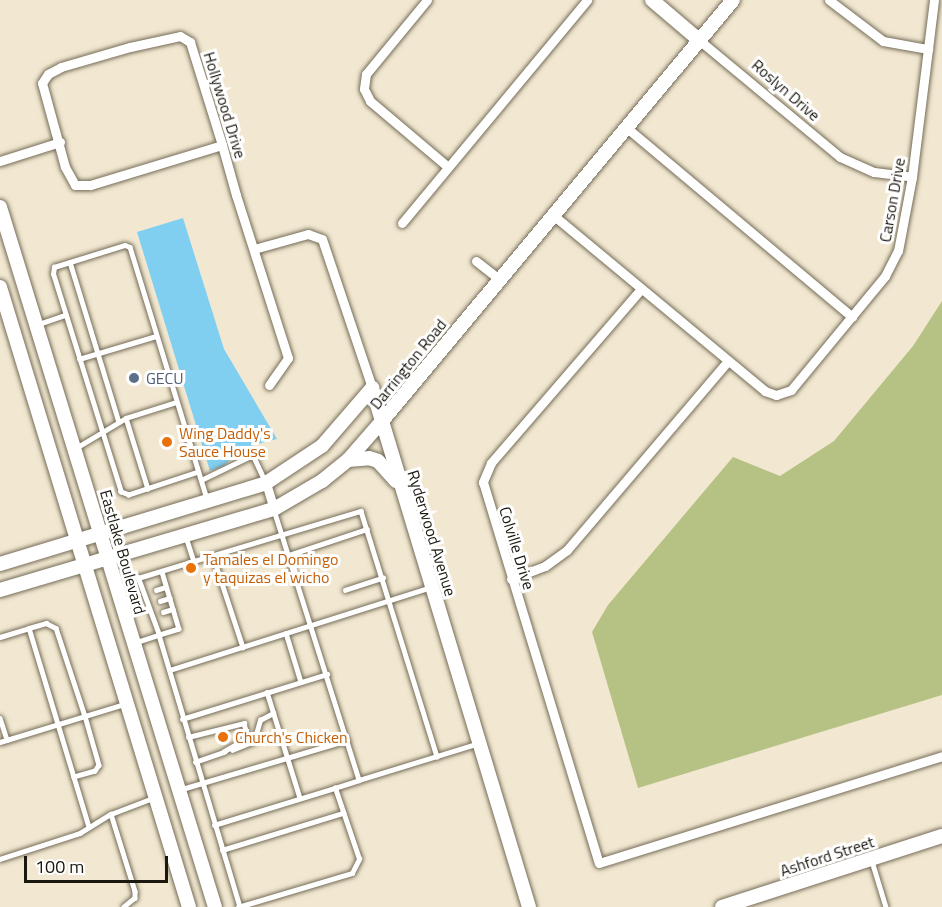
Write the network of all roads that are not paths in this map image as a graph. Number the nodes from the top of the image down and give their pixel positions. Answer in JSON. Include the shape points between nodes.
{"nodes":[{"id":1,"x":428,"y":0,"type":"edge"},
{"id":2,"x":587,"y":0,"type":"edge"},
{"id":3,"x":652,"y":0,"type":"edge"},
{"id":4,"x":733,"y":0,"type":"edge"},
{"id":5,"x":829,"y":0,"type":"edge"},
{"id":6,"x":934,"y":0,"type":"edge"},
{"id":7,"x":699,"y":40,"type":"junction"},
{"id":8,"x":928,"y":49,"type":"junction"},
{"id":9,"x":627,"y":128,"type":"junction"},
{"id":10,"x":60,"y":142,"type":"junction"},
{"id":11,"x":222,"y":145,"type":"junction"},
{"id":12,"x":0,"y":161,"type":"edge"},
{"id":13,"x":447,"y":166,"type":"junction"},
{"id":14,"x":912,"y":177,"type":"junction"},
{"id":15,"x":0,"y":207,"type":"edge"},
{"id":16,"x":553,"y":215,"type":"junction"},
{"id":17,"x":402,"y":223,"type":"dead end"},
{"id":18,"x":254,"y":249,"type":"junction"},
{"id":19,"x":476,"y":261,"type":"dead end"},
{"id":20,"x":70,"y":262,"type":"junction"},
{"id":21,"x":500,"y":279,"type":"junction"},
{"id":22,"x":0,"y":287,"type":"edge"},
{"id":23,"x":641,"y":289,"type":"junction"},
{"id":24,"x":65,"y":315,"type":"junction"},
{"id":25,"x":852,"y":317,"type":"junction"},
{"id":26,"x":37,"y":325,"type":"junction"},
{"id":27,"x":14,"y":333,"type":"junction"},
{"id":28,"x":156,"y":336,"type":"junction"},
{"id":29,"x":97,"y":353,"type":"junction"},
{"id":30,"x":79,"y":359,"type":"junction"},
{"id":31,"x":728,"y":361,"type":"junction"},
{"id":32,"x":270,"y":385,"type":"dead end"},
{"id":33,"x":372,"y":388,"type":"junction"},
{"id":34,"x":176,"y":402,"type":"junction"},
{"id":35,"x":126,"y":418,"type":"junction"},
{"id":36,"x":118,"y":422,"type":"junction"},
{"id":37,"x":382,"y":422,"type":"junction"},
{"id":38,"x":102,"y":433,"type":"junction"},
{"id":39,"x":75,"y":448,"type":"junction"},
{"id":40,"x":348,"y":460,"type":"junction"},
{"id":41,"x":198,"y":472,"type":"junction"},
{"id":42,"x":201,"y":480,"type":"junction"},
{"id":43,"x":266,"y":483,"type":"junction"},
{"id":44,"x":400,"y":485,"type":"junction"},
{"id":45,"x":148,"y":489,"type":"junction"},
{"id":46,"x":208,"y":502,"type":"junction"},
{"id":47,"x":274,"y":509,"type":"junction"},
{"id":48,"x":367,"y":529,"type":"junction"},
{"id":49,"x":101,"y":534,"type":"junction"},
{"id":50,"x":283,"y":536,"type":"junction"},
{"id":51,"x":186,"y":537,"type":"junction"},
{"id":52,"x":77,"y":541,"type":"junction"},
{"id":53,"x":289,"y":555,"type":"junction"},
{"id":54,"x":213,"y":556,"type":"junction"},
{"id":55,"x":108,"y":560,"type":"junction"},
{"id":56,"x":194,"y":561,"type":"junction"},
{"id":57,"x":0,"y":564,"type":"edge"},
{"id":58,"x":84,"y":565,"type":"junction"},
{"id":59,"x":162,"y":572,"type":"junction"},
{"id":60,"x":383,"y":578,"type":"junction"},
{"id":61,"x":511,"y":579,"type":"junction"},
{"id":62,"x":166,"y":586,"type":"junction"},
{"id":63,"x":431,"y":587,"type":"junction"},
{"id":64,"x":0,"y":590,"type":"edge"},
{"id":65,"x":156,"y":590,"type":"dead end"},
{"id":66,"x":345,"y":590,"type":"dead end"},
{"id":67,"x":170,"y":598,"type":"junction"},
{"id":68,"x":390,"y":600,"type":"junction"},
{"id":69,"x":160,"y":601,"type":"dead end"},
{"id":70,"x":173,"y":609,"type":"junction"},
{"id":71,"x":163,"y":612,"type":"dead end"},
{"id":72,"x":312,"y":625,"type":"junction"},
{"id":73,"x":29,"y":628,"type":"junction"},
{"id":74,"x":286,"y":633,"type":"junction"},
{"id":75,"x":159,"y":635,"type":"junction"},
{"id":76,"x":0,"y":637,"type":"edge"},
{"id":77,"x":43,"y":643,"type":"dead end"},
{"id":78,"x":132,"y":643,"type":"junction"},
{"id":79,"x":34,"y":646,"type":"junction"},
{"id":80,"x":243,"y":647,"type":"junction"},
{"id":81,"x":63,"y":650,"type":"junction"},
{"id":82,"x":57,"y":652,"type":"dead end"},
{"id":83,"x":46,"y":655,"type":"dead end"},
{"id":84,"x":38,"y":658,"type":"junction"},
{"id":85,"x":50,"y":668,"type":"dead end"},
{"id":86,"x":42,"y":670,"type":"junction"},
{"id":87,"x":170,"y":670,"type":"junction"},
{"id":88,"x":327,"y":674,"type":"junction"},
{"id":89,"x":54,"y":679,"type":"dead end"},
{"id":90,"x":45,"y":681,"type":"junction"},
{"id":91,"x":301,"y":682,"type":"junction"},
{"id":92,"x":74,"y":684,"type":"junction"},
{"id":93,"x":68,"y":686,"type":"dead end"},
{"id":94,"x":57,"y":689,"type":"dead end"},
{"id":95,"x":49,"y":691,"type":"junction"},
{"id":96,"x":267,"y":692,"type":"junction"},
{"id":97,"x":78,"y":697,"type":"junction"},
{"id":98,"x":71,"y":699,"type":"dead end"},
{"id":99,"x":61,"y":702,"type":"dead end"},
{"id":100,"x":126,"y":704,"type":"junction"},
{"id":101,"x":53,"y":705,"type":"junction"},
{"id":102,"x":273,"y":713,"type":"junction"},
{"id":103,"x":85,"y":716,"type":"junction"},
{"id":104,"x":0,"y":718,"type":"edge"},
{"id":105,"x":182,"y":719,"type":"junction"},
{"id":106,"x":59,"y":724,"type":"junction"},
{"id":107,"x":188,"y":737,"type":"junction"},
{"id":108,"x":7,"y":740,"type":"junction"},
{"id":109,"x":347,"y":740,"type":"junction"},
{"id":110,"x":0,"y":742,"type":"edge"},
{"id":111,"x":478,"y":743,"type":"junction"},
{"id":112,"x":224,"y":752,"type":"junction"},
{"id":113,"x":437,"y":756,"type":"junction"},
{"id":114,"x":942,"y":756,"type":"edge"},
{"id":115,"x":287,"y":758,"type":"junction"},
{"id":116,"x":195,"y":762,"type":"junction"},
{"id":117,"x":74,"y":777,"type":"junction"},
{"id":118,"x":359,"y":780,"type":"junction"},
{"id":119,"x":201,"y":783,"type":"junction"},
{"id":120,"x":335,"y":788,"type":"junction"},
{"id":121,"x":180,"y":789,"type":"junction"},
{"id":122,"x":155,"y":797,"type":"junction"},
{"id":123,"x":300,"y":798,"type":"junction"},
{"id":124,"x":343,"y":813,"type":"junction"},
{"id":125,"x":111,"y":814,"type":"junction"},
{"id":126,"x":214,"y":825,"type":"junction"},
{"id":127,"x":89,"y":827,"type":"junction"},
{"id":128,"x":942,"y":836,"type":"edge"},
{"id":129,"x":222,"y":850,"type":"junction"},
{"id":130,"x":0,"y":859,"type":"edge"},
{"id":131,"x":871,"y":859,"type":"junction"},
{"id":132,"x":124,"y":907,"type":"edge"},
{"id":133,"x":189,"y":907,"type":"edge"},
{"id":134,"x":215,"y":907,"type":"edge"},
{"id":135,"x":239,"y":907,"type":"edge"},
{"id":136,"x":529,"y":907,"type":"edge"},
{"id":137,"x":722,"y":907,"type":"edge"},
{"id":138,"x":886,"y":907,"type":"edge"}],
"edges":[{"from":1,"to":13,"type":"street","via":[[366,74],[364,89],[370,101]]},
{"from":2,"to":13,"type":"street"},
{"from":3,"to":7,"type":"main road","name":"Roslyn Drive"},
{"from":4,"to":7,"type":"main road","name":"Darrington Road"},
{"from":5,"to":8,"type":"street","via":[[883,40]]},
{"from":6,"to":8,"type":"street","name":"Carson Drive"},
{"from":7,"to":9,"type":"main road","name":"Darrington Road"},
{"from":7,"to":14,"type":"street","name":"Roslyn Drive","via":[[840,157],[874,172]]},
{"from":8,"to":14,"type":"street","name":"Carson Drive"},
{"from":9,"to":16,"type":"main road","name":"Darrington Road"},
{"from":9,"to":25,"type":"street"},
{"from":10,"to":11,"type":"street","via":[[65,167],[75,185],[90,185]]},
{"from":10,"to":11,"type":"street","name":"Hollywood Drive","via":[[42,83],[48,74],[89,58],[180,36],[190,42]]},
{"from":10,"to":12,"type":"street"},
{"from":11,"to":18,"type":"street","name":"Hollywood Drive"},
{"from":13,"to":17,"type":"street"},
{"from":14,"to":25,"type":"street","name":"Carson Drive","via":[[898,251],[885,276]]},
{"from":15,"to":26,"type":"main road","name":"Eastlake Boulevard"},
{"from":16,"to":21,"type":"main road","name":"Darrington Road"},
{"from":16,"to":23,"type":"street"},
{"from":18,"to":32,"type":"street","name":"Hollywood Drive","via":[[288,358]]},
{"from":18,"to":33,"type":"street","name":"Ryderwood Avenue","via":[[308,234],[322,239]]},
{"from":19,"to":21,"type":"street"},
{"from":20,"to":24,"type":"lane","via":[[52,271]]},
{"from":20,"to":28,"type":"lane","via":[[125,245],[130,247]]},
{"from":20,"to":29,"type":"lane"},
{"from":21,"to":37,"type":"main road","name":"Darrington Road"},
{"from":22,"to":27,"type":"main road"},
{"from":23,"to":31,"type":"street"},
{"from":23,"to":61,"type":"street","name":"Colville Drive","via":[[487,469],[483,491]]},
{"from":24,"to":26,"type":"lane"},
{"from":24,"to":30,"type":"lane"},
{"from":25,"to":31,"type":"street","name":"Carson Drive","via":[[790,390],[776,395],[765,391]]},
{"from":26,"to":27,"type":"main road"},
{"from":26,"to":39,"type":"main road","name":"Eastlake Boulevard"},
{"from":27,"to":52,"type":"main road"},
{"from":28,"to":29,"type":"lane"},
{"from":28,"to":34,"type":"lane"},
{"from":29,"to":30,"type":"lane"},
{"from":29,"to":36,"type":"lane"},
{"from":30,"to":38,"type":"lane"},
{"from":31,"to":61,"type":"street","via":[[567,550],[545,566]]},
{"from":33,"to":37,"type":"main road","name":"Ryderwood Avenue"},
{"from":33,"to":43,"type":"main road","name":"Darrington Road","via":[[322,446]]},
{"from":34,"to":35,"type":"lane"},
{"from":34,"to":41,"type":"lane"},
{"from":35,"to":36,"type":"lane"},
{"from":35,"to":45,"type":"lane"},
{"from":36,"to":38,"type":"lane"},
{"from":37,"to":40,"type":"main road","name":"Darrington Road"},
{"from":37,"to":44,"type":"main road","name":"Ryderwood Avenue"},
{"from":38,"to":39,"type":"lane"},
{"from":38,"to":45,"type":"lane","via":[[123,494]]},
{"from":39,"to":49,"type":"main road","name":"Eastlake Boulevard"},
{"from":40,"to":44,"type":"main road","via":[[378,461]]},
{"from":40,"to":47,"type":"main road","name":"Darrington Road","via":[[322,481]]},
{"from":41,"to":42,"type":"lane"},
{"from":41,"to":45,"type":"lane"},
{"from":42,"to":43,"type":"lane","via":[[253,454],[259,460]]},
{"from":42,"to":46,"type":"lane"},
{"from":43,"to":46,"type":"main road","name":"Darrington Road"},
{"from":43,"to":47,"type":"street"},
{"from":44,"to":63,"type":"main road","name":"Ryderwood Avenue"},
{"from":46,"to":49,"type":"main road","name":"Darrington Road"},
{"from":47,"to":50,"type":"lane"},
{"from":47,"to":51,"type":"main road","name":"Darrington Road"},
{"from":48,"to":50,"type":"lane","via":[[361,511]]},
{"from":48,"to":53,"type":"lane"},
{"from":48,"to":60,"type":"lane"},
{"from":49,"to":52,"type":"main road","name":"Darrington Road"},
{"from":49,"to":55,"type":"main road","name":"Eastlake Boulevard"},
{"from":50,"to":53,"type":"lane"},
{"from":50,"to":54,"type":"lane"},
{"from":51,"to":55,"type":"main road","name":"Darrington Road"},
{"from":51,"to":56,"type":"lane"},
{"from":52,"to":57,"type":"main road","name":"Darrington Road"},
{"from":52,"to":58,"type":"main road"},
{"from":53,"to":72,"type":"lane"},
{"from":54,"to":56,"type":"lane"},
{"from":54,"to":80,"type":"lane"},
{"from":55,"to":58,"type":"main road","name":"Darrington Road"},
{"from":55,"to":78,"type":"main road","name":"Eastlake Boulevard"},
{"from":56,"to":59,"type":"lane"},
{"from":58,"to":64,"type":"main road","name":"Darrington Road"},
{"from":58,"to":100,"type":"main road"},
{"from":59,"to":62,"type":"lane"},
{"from":59,"to":75,"type":"lane","via":[[138,578]]},
{"from":60,"to":66,"type":"lane"},
{"from":60,"to":68,"type":"lane"},
{"from":61,"to":114,"type":"street","name":"Colville Drive","via":[[598,863]]},
{"from":62,"to":65,"type":"lane"},
{"from":62,"to":67,"type":"lane"},
{"from":63,"to":68,"type":"lane"},
{"from":63,"to":111,"type":"main road","name":"Ryderwood Avenue"},
{"from":67,"to":69,"type":"lane"},
{"from":67,"to":70,"type":"lane"},
{"from":68,"to":72,"type":"lane"},
{"from":68,"to":113,"type":"lane"},
{"from":70,"to":71,"type":"lane"},
{"from":70,"to":75,"type":"lane","via":[[179,629]]},
{"from":72,"to":74,"type":"lane"},
{"from":72,"to":88,"type":"lane"},
{"from":73,"to":76,"type":"lane"},
{"from":73,"to":79,"type":"lane"},
{"from":73,"to":81,"type":"lane","via":[[51,624]]},
{"from":74,"to":80,"type":"lane"},
{"from":74,"to":91,"type":"lane"},
{"from":75,"to":78,"type":"lane"},
{"from":75,"to":87,"type":"lane"},
{"from":77,"to":79,"type":"lane"},
{"from":78,"to":121,"type":"main road","name":"Eastlake Boulevard"},
{"from":79,"to":84,"type":"lane"},
{"from":80,"to":87,"type":"lane"},
{"from":81,"to":82,"type":"lane"},
{"from":81,"to":92,"type":"lane","via":[[64,664]]},
{"from":83,"to":84,"type":"lane"},
{"from":84,"to":86,"type":"lane"},
{"from":85,"to":86,"type":"lane"},
{"from":86,"to":90,"type":"lane"},
{"from":87,"to":105,"type":"lane"},
{"from":88,"to":91,"type":"lane"},
{"from":88,"to":109,"type":"lane"},
{"from":89,"to":90,"type":"lane"},
{"from":90,"to":95,"type":"lane"},
{"from":91,"to":96,"type":"lane"},
{"from":92,"to":93,"type":"lane"},
{"from":92,"to":97,"type":"lane"},
{"from":94,"to":95,"type":"lane"},
{"from":95,"to":101,"type":"lane"},
{"from":96,"to":102,"type":"lane"},
{"from":96,"to":105,"type":"lane"},
{"from":97,"to":98,"type":"lane"},
{"from":97,"to":103,"type":"lane"},
{"from":99,"to":101,"type":"lane"},
{"from":100,"to":103,"type":"lane"},
{"from":100,"to":122,"type":"main road"},
{"from":101,"to":106,"type":"lane"},
{"from":102,"to":112,"type":"lane","via":[[260,720],[254,741],[248,746]]},
{"from":102,"to":115,"type":"lane"},
{"from":103,"to":106,"type":"lane"},
{"from":103,"to":117,"type":"lane","via":[[99,765],[95,771]]},
{"from":104,"to":108,"type":"lane"},
{"from":105,"to":107,"type":"lane"},
{"from":106,"to":108,"type":"lane"},
{"from":106,"to":117,"type":"lane"},
{"from":107,"to":112,"type":"lane","via":[[244,723],[248,738]]},
{"from":107,"to":116,"type":"lane"},
{"from":108,"to":110,"type":"lane"},
{"from":109,"to":115,"type":"lane"},
{"from":109,"to":118,"type":"lane"},
{"from":111,"to":113,"type":"lane"},
{"from":111,"to":136,"type":"main road","name":"Ryderwood Avenue"},
{"from":112,"to":116,"type":"lane"},
{"from":113,"to":118,"type":"lane"},
{"from":115,"to":119,"type":"lane"},
{"from":115,"to":123,"type":"lane"},
{"from":116,"to":119,"type":"lane"},
{"from":117,"to":127,"type":"lane"},
{"from":118,"to":120,"type":"lane"},
{"from":119,"to":121,"type":"lane"},
{"from":119,"to":126,"type":"lane"},
{"from":120,"to":123,"type":"lane"},
{"from":120,"to":124,"type":"lane"},
{"from":121,"to":122,"type":"main road"},
{"from":121,"to":134,"type":"main road","name":"Eastlake Boulevard"},
{"from":122,"to":125,"type":"lane"},
{"from":122,"to":133,"type":"main road"},
{"from":123,"to":126,"type":"lane"},
{"from":124,"to":129,"type":"lane"},
{"from":124,"to":135,"type":"lane","via":[[359,859],[352,873]]},
{"from":125,"to":127,"type":"lane"},
{"from":125,"to":132,"type":"lane","via":[[135,891],[135,897]]},
{"from":126,"to":129,"type":"lane"},
{"from":127,"to":130,"type":"lane"},
{"from":128,"to":131,"type":"main road","name":"Ashford Street"},
{"from":129,"to":135,"type":"lane"},
{"from":131,"to":137,"type":"main road","name":"Ashford Street"},
{"from":131,"to":138,"type":"lane"}]}
